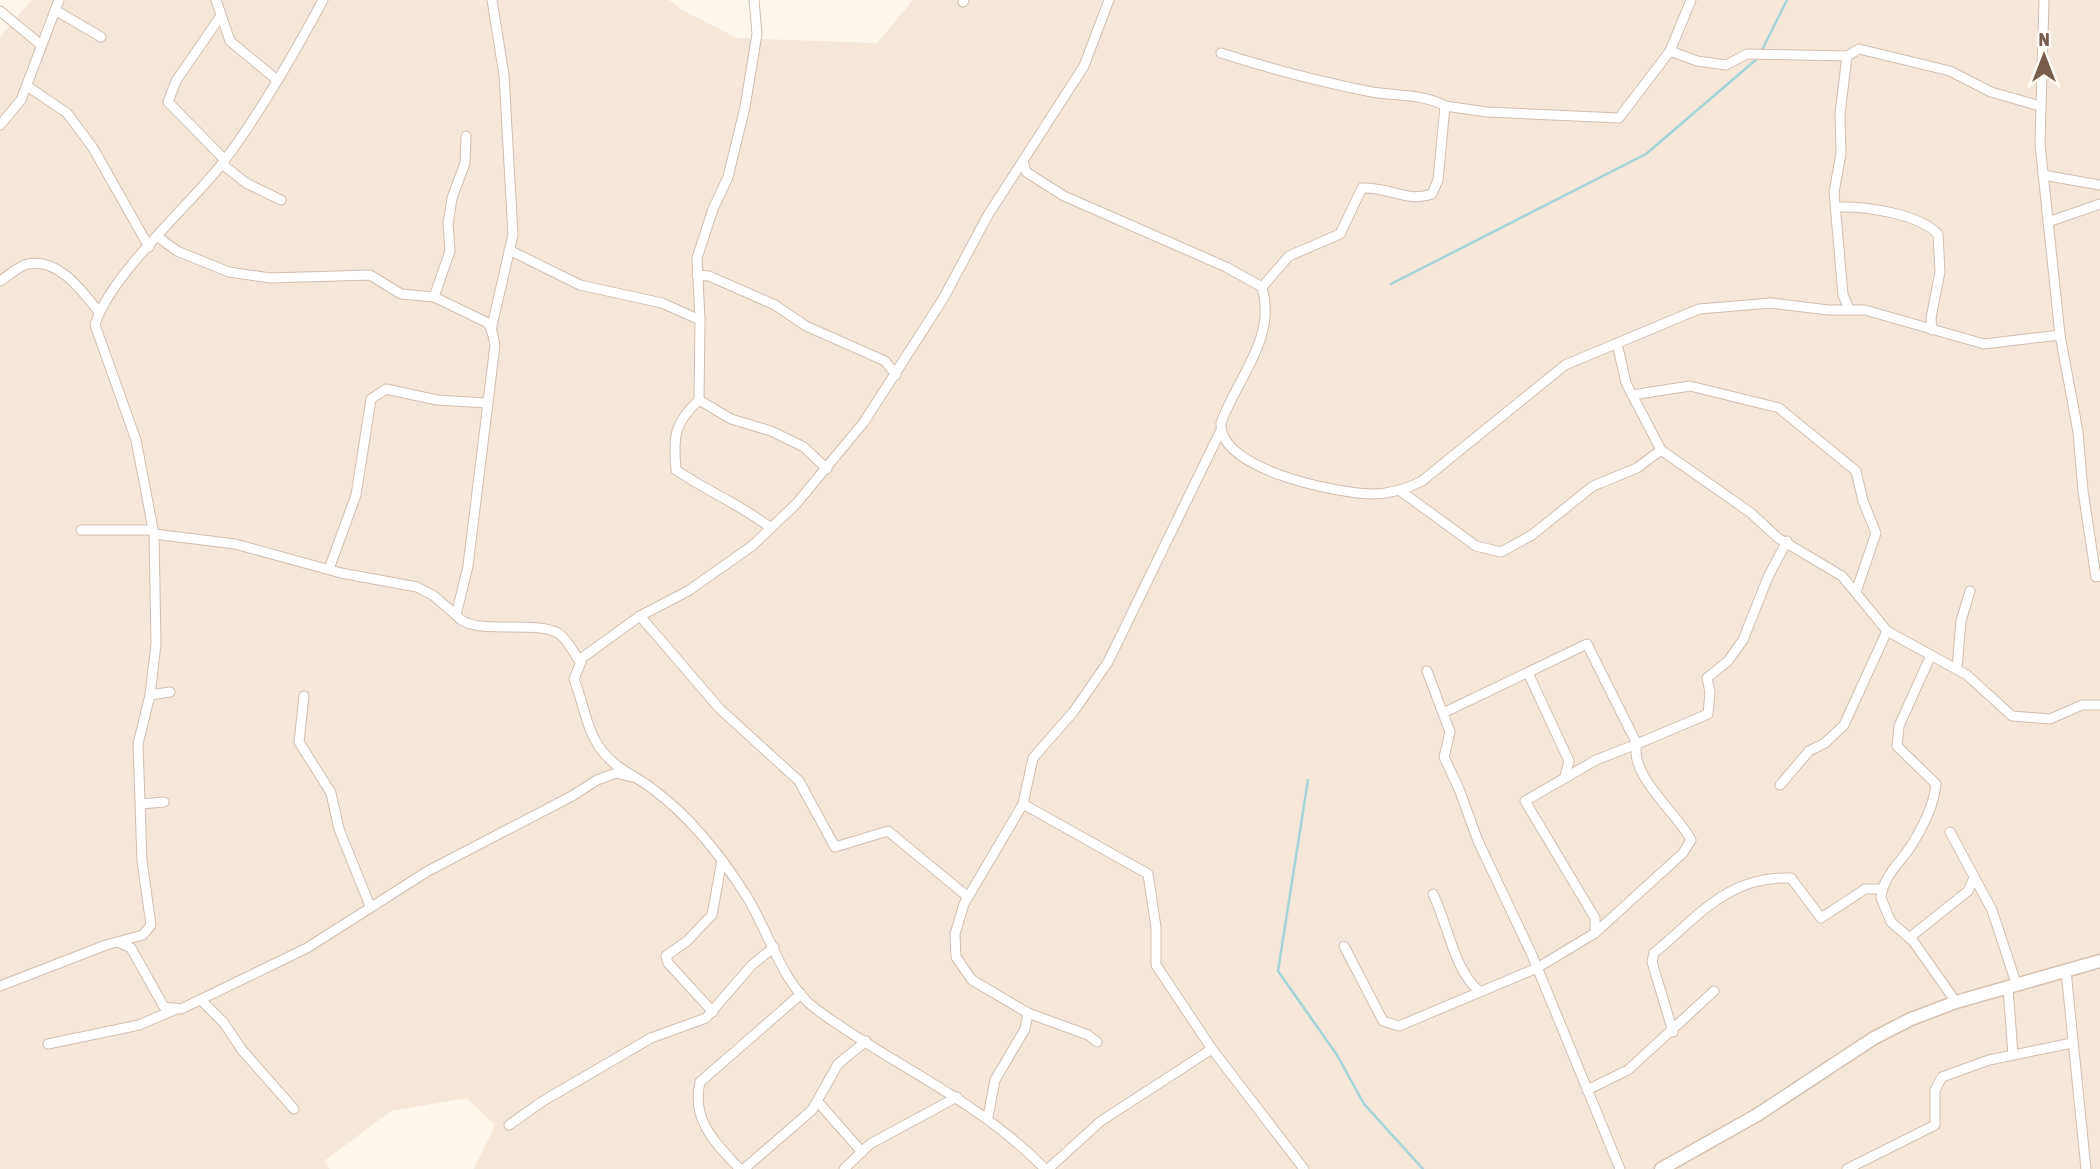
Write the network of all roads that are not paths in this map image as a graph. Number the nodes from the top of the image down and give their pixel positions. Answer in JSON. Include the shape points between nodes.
{"nodes":[{"id":1,"x":59,"y":0,"type":"edge"},
{"id":2,"x":216,"y":0,"type":"edge"},
{"id":3,"x":323,"y":0,"type":"edge"},
{"id":4,"x":492,"y":0,"type":"edge"},
{"id":5,"x":754,"y":0,"type":"edge"},
{"id":6,"x":1109,"y":0,"type":"edge"},
{"id":7,"x":1691,"y":0,"type":"edge"},
{"id":8,"x":2044,"y":0,"type":"edge"},
{"id":9,"x":55,"y":10,"type":"junction"},
{"id":10,"x":0,"y":11,"type":"edge"},
{"id":11,"x":220,"y":17,"type":"junction"},
{"id":12,"x":101,"y":37,"type":"dead end"},
{"id":13,"x":41,"y":45,"type":"junction"},
{"id":14,"x":1670,"y":51,"type":"junction"},
{"id":15,"x":1221,"y":53,"type":"dead end"},
{"id":16,"x":1847,"y":56,"type":"junction"},
{"id":17,"x":277,"y":80,"type":"junction"},
{"id":18,"x":27,"y":86,"type":"junction"},
{"id":19,"x":1446,"y":106,"type":"junction"},
{"id":20,"x":2040,"y":106,"type":"junction"},
{"id":21,"x":0,"y":125,"type":"edge"},
{"id":22,"x":466,"y":136,"type":"dead end"},
{"id":23,"x":223,"y":161,"type":"junction"},
{"id":24,"x":1023,"y":161,"type":"junction"},
{"id":25,"x":1026,"y":172,"type":"junction"},
{"id":26,"x":2043,"y":175,"type":"junction"},
{"id":27,"x":1012,"y":177,"type":"junction"},
{"id":28,"x":2100,"y":185,"type":"edge"},
{"id":29,"x":281,"y":201,"type":"dead end"},
{"id":30,"x":2100,"y":204,"type":"edge"},
{"id":31,"x":1836,"y":207,"type":"junction"},
{"id":32,"x":2048,"y":222,"type":"junction"},
{"id":33,"x":158,"y":237,"type":"junction"},
{"id":34,"x":149,"y":247,"type":"junction"},
{"id":35,"x":509,"y":250,"type":"junction"},
{"id":36,"x":697,"y":275,"type":"junction"},
{"id":37,"x":0,"y":281,"type":"edge"},
{"id":38,"x":1262,"y":287,"type":"junction"},
{"id":39,"x":434,"y":297,"type":"junction"},
{"id":40,"x":1849,"y":309,"type":"junction"},
{"id":41,"x":99,"y":312,"type":"junction"},
{"id":42,"x":700,"y":320,"type":"junction"},
{"id":43,"x":1932,"y":330,"type":"junction"},
{"id":44,"x":490,"y":334,"type":"junction"},
{"id":45,"x":2060,"y":335,"type":"junction"},
{"id":46,"x":1617,"y":344,"type":"junction"},
{"id":47,"x":896,"y":374,"type":"junction"},
{"id":48,"x":1632,"y":395,"type":"junction"},
{"id":49,"x":699,"y":400,"type":"junction"},
{"id":50,"x":486,"y":403,"type":"junction"},
{"id":51,"x":1220,"y":432,"type":"junction"},
{"id":52,"x":1661,"y":450,"type":"junction"},
{"id":53,"x":827,"y":468,"type":"junction"},
{"id":54,"x":1402,"y":492,"type":"junction"},
{"id":55,"x":771,"y":528,"type":"junction"},
{"id":56,"x":81,"y":530,"type":"dead end"},
{"id":57,"x":153,"y":532,"type":"junction"},
{"id":58,"x":1787,"y":541,"type":"junction"},
{"id":59,"x":329,"y":569,"type":"junction"},
{"id":60,"x":2099,"y":575,"type":"edge"},
{"id":61,"x":1970,"y":591,"type":"dead end"},
{"id":62,"x":1857,"y":592,"type":"junction"},
{"id":63,"x":456,"y":615,"type":"junction"},
{"id":64,"x":640,"y":616,"type":"junction"},
{"id":65,"x":1887,"y":631,"type":"junction"},
{"id":66,"x":1931,"y":655,"type":"junction"},
{"id":67,"x":579,"y":660,"type":"junction"},
{"id":68,"x":1957,"y":669,"type":"junction"},
{"id":69,"x":1427,"y":671,"type":"dead end"},
{"id":70,"x":1528,"y":673,"type":"junction"},
{"id":71,"x":170,"y":692,"type":"dead end"},
{"id":72,"x":150,"y":695,"type":"junction"},
{"id":73,"x":304,"y":696,"type":"dead end"},
{"id":74,"x":2100,"y":705,"type":"edge"},
{"id":75,"x":1443,"y":713,"type":"junction"},
{"id":76,"x":1637,"y":744,"type":"junction"},
{"id":77,"x":1565,"y":776,"type":"junction"},
{"id":78,"x":637,"y":778,"type":"junction"},
{"id":79,"x":1780,"y":785,"type":"dead end"},
{"id":80,"x":164,"y":802,"type":"dead end"},
{"id":81,"x":141,"y":804,"type":"junction"},
{"id":82,"x":1023,"y":804,"type":"junction"},
{"id":83,"x":1950,"y":832,"type":"dead end"},
{"id":84,"x":722,"y":860,"type":"junction"},
{"id":85,"x":1974,"y":878,"type":"junction"},
{"id":86,"x":1882,"y":889,"type":"junction"},
{"id":87,"x":1433,"y":894,"type":"dead end"},
{"id":88,"x":968,"y":897,"type":"junction"},
{"id":89,"x":370,"y":906,"type":"junction"},
{"id":90,"x":1595,"y":933,"type":"junction"},
{"id":91,"x":1909,"y":938,"type":"junction"},
{"id":92,"x":120,"y":943,"type":"junction"},
{"id":93,"x":1344,"y":946,"type":"dead end"},
{"id":94,"x":774,"y":947,"type":"junction"},
{"id":95,"x":2100,"y":961,"type":"edge"},
{"id":96,"x":1537,"y":968,"type":"junction"},
{"id":97,"x":2066,"y":971,"type":"junction"},
{"id":98,"x":0,"y":986,"type":"edge"},
{"id":99,"x":2012,"y":987,"type":"junction"},
{"id":100,"x":1478,"y":990,"type":"junction"},
{"id":101,"x":1714,"y":991,"type":"dead end"},
{"id":102,"x":801,"y":994,"type":"junction"},
{"id":103,"x":201,"y":1000,"type":"junction"},
{"id":104,"x":1956,"y":1002,"type":"junction"},
{"id":105,"x":174,"y":1010,"type":"junction"},
{"id":106,"x":713,"y":1012,"type":"junction"},
{"id":107,"x":1028,"y":1013,"type":"junction"},
{"id":108,"x":1673,"y":1032,"type":"junction"},
{"id":109,"x":866,"y":1041,"type":"junction"},
{"id":110,"x":1097,"y":1042,"type":"dead end"},
{"id":111,"x":2071,"y":1043,"type":"junction"},
{"id":112,"x":48,"y":1044,"type":"dead end"},
{"id":113,"x":1212,"y":1049,"type":"junction"},
{"id":114,"x":2013,"y":1055,"type":"junction"},
{"id":115,"x":1587,"y":1090,"type":"junction"},
{"id":116,"x":957,"y":1097,"type":"junction"},
{"id":117,"x":818,"y":1102,"type":"junction"},
{"id":118,"x":294,"y":1109,"type":"dead end"},
{"id":119,"x":988,"y":1117,"type":"junction"},
{"id":120,"x":509,"y":1125,"type":"dead end"},
{"id":121,"x":859,"y":1156,"type":"junction"},
{"id":122,"x":742,"y":1169,"type":"edge"},
{"id":123,"x":844,"y":1169,"type":"edge"},
{"id":124,"x":861,"y":1169,"type":"edge"},
{"id":125,"x":1047,"y":1169,"type":"edge"},
{"id":126,"x":1304,"y":1169,"type":"edge"},
{"id":127,"x":1620,"y":1169,"type":"edge"},
{"id":128,"x":1661,"y":1169,"type":"edge"},
{"id":129,"x":1847,"y":1169,"type":"edge"},
{"id":130,"x":2086,"y":1169,"type":"edge"}],
"edges":[{"from":1,"to":9,"type":"street"},
{"from":2,"to":11,"type":"street"},
{"from":3,"to":17,"type":"street"},
{"from":4,"to":35,"type":"street","via":[[504,75],[513,199]]},
{"from":5,"to":36,"type":"street","via":[[757,34],[746,107],[728,177],[700,245]]},
{"from":6,"to":24,"type":"street","via":[[1084,66]]},
{"from":7,"to":14,"type":"street"},
{"from":8,"to":20,"type":"street"},
{"from":9,"to":12,"type":"street"},
{"from":9,"to":13,"type":"street"},
{"from":10,"to":13,"type":"street"},
{"from":11,"to":17,"type":"street","via":[[230,41]]},
{"from":11,"to":23,"type":"street","via":[[176,81],[168,102]]},
{"from":13,"to":18,"type":"street"},
{"from":14,"to":16,"type":"street","via":[[1726,65],[1747,54]]},
{"from":14,"to":19,"type":"street","via":[[1619,118]]},
{"from":15,"to":19,"type":"street","via":[[1330,83],[1434,99]]},
{"from":16,"to":20,"type":"street","via":[[1859,50],[1923,64]]},
{"from":16,"to":31,"type":"street","via":[[1841,154],[1833,192]]},
{"from":17,"to":23,"type":"street"},
{"from":18,"to":21,"type":"street"},
{"from":18,"to":34,"type":"street","via":[[66,113],[93,148]]},
{"from":19,"to":38,"type":"street","via":[[1438,180],[1432,194],[1418,199],[1362,188],[1340,234],[1289,256]]},
{"from":20,"to":26,"type":"street"},
{"from":22,"to":39,"type":"street","via":[[465,163],[448,224],[450,251]]},
{"from":23,"to":29,"type":"street","via":[[246,183]]},
{"from":23,"to":33,"type":"street"},
{"from":24,"to":25,"type":"street"},
{"from":24,"to":27,"type":"street"},
{"from":25,"to":27,"type":"street"},
{"from":25,"to":38,"type":"street","via":[[1064,196]]},
{"from":26,"to":28,"type":"street"},
{"from":26,"to":32,"type":"street"},
{"from":27,"to":47,"type":"street"},
{"from":30,"to":32,"type":"street"},
{"from":31,"to":40,"type":"street","via":[[1843,295]]},
{"from":31,"to":43,"type":"street","via":[[1878,210],[1920,223],[1938,234],[1940,272]]},
{"from":32,"to":45,"type":"street"},
{"from":33,"to":34,"type":"street"},
{"from":33,"to":39,"type":"street","via":[[177,251],[229,272],[270,278],[370,275],[401,294]]},
{"from":34,"to":41,"type":"street"},
{"from":35,"to":42,"type":"street","via":[[580,285],[662,303]]},
{"from":35,"to":44,"type":"street"},
{"from":36,"to":42,"type":"street"},
{"from":36,"to":47,"type":"street","via":[[775,305],[791,318],[885,361]]},
{"from":37,"to":41,"type":"street","via":[[27,263],[52,265],[81,289]]},
{"from":38,"to":51,"type":"street","via":[[1264,320],[1256,353],[1224,414]]},
{"from":39,"to":44,"type":"street","via":[[486,322]]},
{"from":40,"to":43,"type":"street"},
{"from":40,"to":46,"type":"street","via":[[1772,303],[1699,309]]},
{"from":41,"to":57,"type":"street","via":[[95,325],[136,439]]},
{"from":42,"to":49,"type":"street"},
{"from":43,"to":45,"type":"street","via":[[1984,344]]},
{"from":44,"to":50,"type":"street","via":[[495,345]]},
{"from":45,"to":60,"type":"street"},
{"from":46,"to":48,"type":"street"},
{"from":46,"to":54,"type":"street","via":[[1565,365],[1422,481]]},
{"from":47,"to":53,"type":"street"},
{"from":48,"to":52,"type":"street"},
{"from":48,"to":62,"type":"street","via":[[1690,386],[1766,403],[1790,415],[1814,440],[1846,461],[1860,480],[1876,533]]},
{"from":49,"to":53,"type":"street","via":[[731,419],[804,447]]},
{"from":49,"to":55,"type":"street","via":[[680,417],[673,446],[676,470]]},
{"from":50,"to":59,"type":"street","via":[[437,400],[386,389],[371,399],[356,495]]},
{"from":50,"to":63,"type":"street","via":[[468,566]]},
{"from":51,"to":54,"type":"street","via":[[1226,444],[1284,478],[1369,494]]},
{"from":51,"to":82,"type":"street","via":[[1108,662],[1074,711],[1032,758]]},
{"from":52,"to":54,"type":"street","via":[[1637,468],[1593,486],[1532,535],[1501,552],[1476,546]]},
{"from":52,"to":58,"type":"street"},
{"from":53,"to":55,"type":"street"},
{"from":55,"to":64,"type":"street","via":[[688,591]]},
{"from":56,"to":57,"type":"street"},
{"from":57,"to":59,"type":"street","via":[[235,544]]},
{"from":57,"to":72,"type":"street","via":[[156,612]]},
{"from":58,"to":62,"type":"street","via":[[1831,568]]},
{"from":58,"to":76,"type":"street","via":[[1742,640],[1728,661],[1707,678],[1708,714]]},
{"from":59,"to":63,"type":"street","via":[[417,587]]},
{"from":61,"to":68,"type":"street","via":[[1961,621]]},
{"from":62,"to":65,"type":"street"},
{"from":63,"to":67,"type":"street","via":[[472,626],[530,625],[561,634]]},
{"from":64,"to":67,"type":"street"},
{"from":64,"to":88,"type":"street","via":[[719,708],[799,782],[835,847],[888,831]]},
{"from":65,"to":66,"type":"street"},
{"from":65,"to":79,"type":"street","via":[[1844,725],[1832,739],[1810,751]]},
{"from":66,"to":68,"type":"street"},
{"from":66,"to":86,"type":"street","via":[[1899,726],[1897,746],[1936,783],[1935,794],[1920,831]]},
{"from":67,"to":78,"type":"street","via":[[574,680],[588,729],[604,753]]},
{"from":68,"to":74,"type":"street","via":[[2012,716],[2050,719],[2082,705]]},
{"from":69,"to":75,"type":"street"},
{"from":70,"to":75,"type":"street"},
{"from":70,"to":76,"type":"street","via":[[1587,645]]},
{"from":70,"to":77,"type":"street","via":[[1569,761]]},
{"from":71,"to":72,"type":"street"},
{"from":72,"to":81,"type":"street","via":[[138,744]]},
{"from":73,"to":89,"type":"street","via":[[299,742],[331,793],[339,830]]},
{"from":75,"to":96,"type":"street","via":[[1450,732],[1444,757]]},
{"from":76,"to":77,"type":"street"},
{"from":76,"to":90,"type":"street","via":[[1636,761],[1688,834],[1690,845]]},
{"from":77,"to":90,"type":"street","via":[[1525,801],[1595,918]]},
{"from":78,"to":84,"type":"street","via":[[681,811]]},
{"from":78,"to":89,"type":"street","via":[[616,774],[597,780]]},
{"from":80,"to":81,"type":"street"},
{"from":81,"to":92,"type":"street","via":[[142,861],[152,920],[143,935]]},
{"from":82,"to":88,"type":"street"},
{"from":82,"to":113,"type":"street","via":[[1148,874],[1156,965]]},
{"from":83,"to":85,"type":"street"},
{"from":84,"to":94,"type":"street"},
{"from":84,"to":106,"type":"street","via":[[712,915],[666,957]]},
{"from":85,"to":91,"type":"street","via":[[1968,891]]},
{"from":85,"to":99,"type":"street","via":[[1992,910]]},
{"from":86,"to":91,"type":"street","via":[[1891,922]]},
{"from":86,"to":108,"type":"street","via":[[1865,889],[1821,918],[1791,878],[1774,877],[1742,885],[1700,910],[1654,953],[1651,962]]},
{"from":87,"to":100,"type":"street","via":[[1464,976]]},
{"from":88,"to":107,"type":"street","via":[[956,934],[956,957],[972,981]]},
{"from":89,"to":103,"type":"street","via":[[307,947]]},
{"from":90,"to":96,"type":"street"},
{"from":91,"to":104,"type":"street"},
{"from":92,"to":98,"type":"street"},
{"from":92,"to":105,"type":"street","via":[[131,948],[164,1007]]},
{"from":93,"to":100,"type":"street","via":[[1383,1021],[1391,1026]]},
{"from":94,"to":102,"type":"street"},
{"from":94,"to":106,"type":"street","via":[[752,965]]},
{"from":95,"to":97,"type":"street"},
{"from":96,"to":100,"type":"street"},
{"from":96,"to":115,"type":"street"},
{"from":97,"to":99,"type":"street"},
{"from":97,"to":111,"type":"street"},
{"from":99,"to":104,"type":"street"},
{"from":99,"to":114,"type":"street"},
{"from":101,"to":108,"type":"street"},
{"from":102,"to":109,"type":"street"},
{"from":102,"to":122,"type":"street","via":[[700,1082],[696,1100],[702,1123],[709,1137]]},
{"from":103,"to":105,"type":"street"},
{"from":103,"to":118,"type":"street"},
{"from":104,"to":128,"type":"street","via":[[1874,1038],[1757,1115]]},
{"from":105,"to":112,"type":"street","via":[[139,1025]]},
{"from":106,"to":120,"type":"street","via":[[696,1024],[651,1038]]},
{"from":107,"to":110,"type":"street"},
{"from":107,"to":119,"type":"street","via":[[1025,1029],[995,1080]]},
{"from":108,"to":115,"type":"street","via":[[1628,1070]]},
{"from":109,"to":116,"type":"street"},
{"from":109,"to":117,"type":"street","via":[[838,1064]]},
{"from":111,"to":114,"type":"street"},
{"from":111,"to":130,"type":"street"},
{"from":113,"to":125,"type":"street","via":[[1101,1121]]},
{"from":113,"to":126,"type":"street"},
{"from":114,"to":129,"type":"street","via":[[1942,1077],[1935,1090],[1935,1125]]},
{"from":115,"to":127,"type":"street"},
{"from":116,"to":119,"type":"street"},
{"from":116,"to":121,"type":"street","via":[[870,1144]]},
{"from":117,"to":121,"type":"street"},
{"from":117,"to":122,"type":"street"},
{"from":119,"to":125,"type":"street"},
{"from":121,"to":123,"type":"street"},
{"from":121,"to":124,"type":"street"}]}
